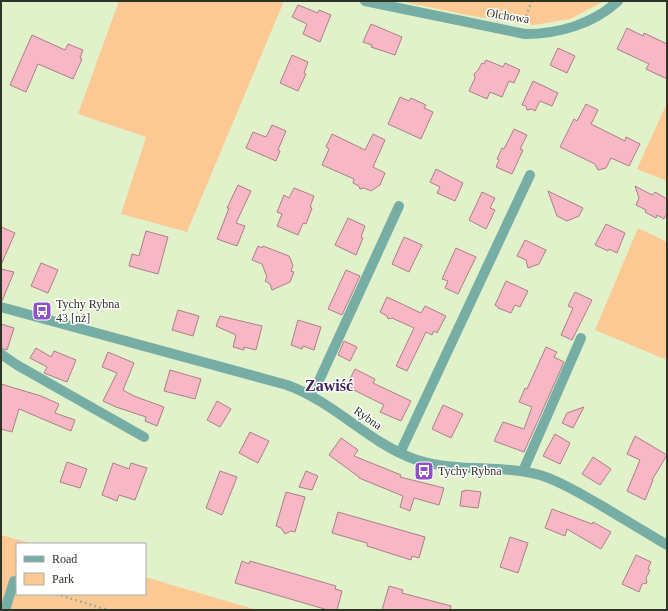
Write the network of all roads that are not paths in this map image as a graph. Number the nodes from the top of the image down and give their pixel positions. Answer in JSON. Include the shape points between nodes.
{"nodes":[{"id":1,"x":365,"y":1,"type":"edge"},
{"id":2,"x":618,"y":1,"type":"edge"},
{"id":3,"x":530,"y":175,"type":"dead end"},
{"id":4,"x":399,"y":206,"type":"dead end"},
{"id":5,"x":1,"y":307,"type":"edge"},
{"id":6,"x":581,"y":338,"type":"dead end"},
{"id":7,"x":1,"y":354,"type":"edge"},
{"id":8,"x":310,"y":394,"type":"junction"},
{"id":9,"x":144,"y":437,"type":"dead end"},
{"id":10,"x":400,"y":453,"type":"junction"},
{"id":11,"x":523,"y":471,"type":"junction"},
{"id":12,"x":667,"y":545,"type":"edge"},
{"id":13,"x":14,"y":581,"type":"dead end"},
{"id":14,"x":5,"y":610,"type":"edge"}],
"edges":[{"from":1,"to":2,"type":"street","name":"Olchowa","via":[[534,34],[548,33],[582,23],[596,17]]},
{"from":3,"to":10,"type":"street"},
{"from":4,"to":8,"type":"street","via":[[317,384]]},
{"from":5,"to":8,"type":"street","name":"Rybna","via":[[264,377]]},
{"from":6,"to":11,"type":"street"},
{"from":7,"to":9,"type":"street"},
{"from":8,"to":10,"type":"street","name":"Rybna"},
{"from":10,"to":11,"type":"street","name":"Rybna","via":[[444,466]]},
{"from":11,"to":12,"type":"street","name":"Rybna","via":[[573,490]]},
{"from":13,"to":14,"type":"street"}]}
